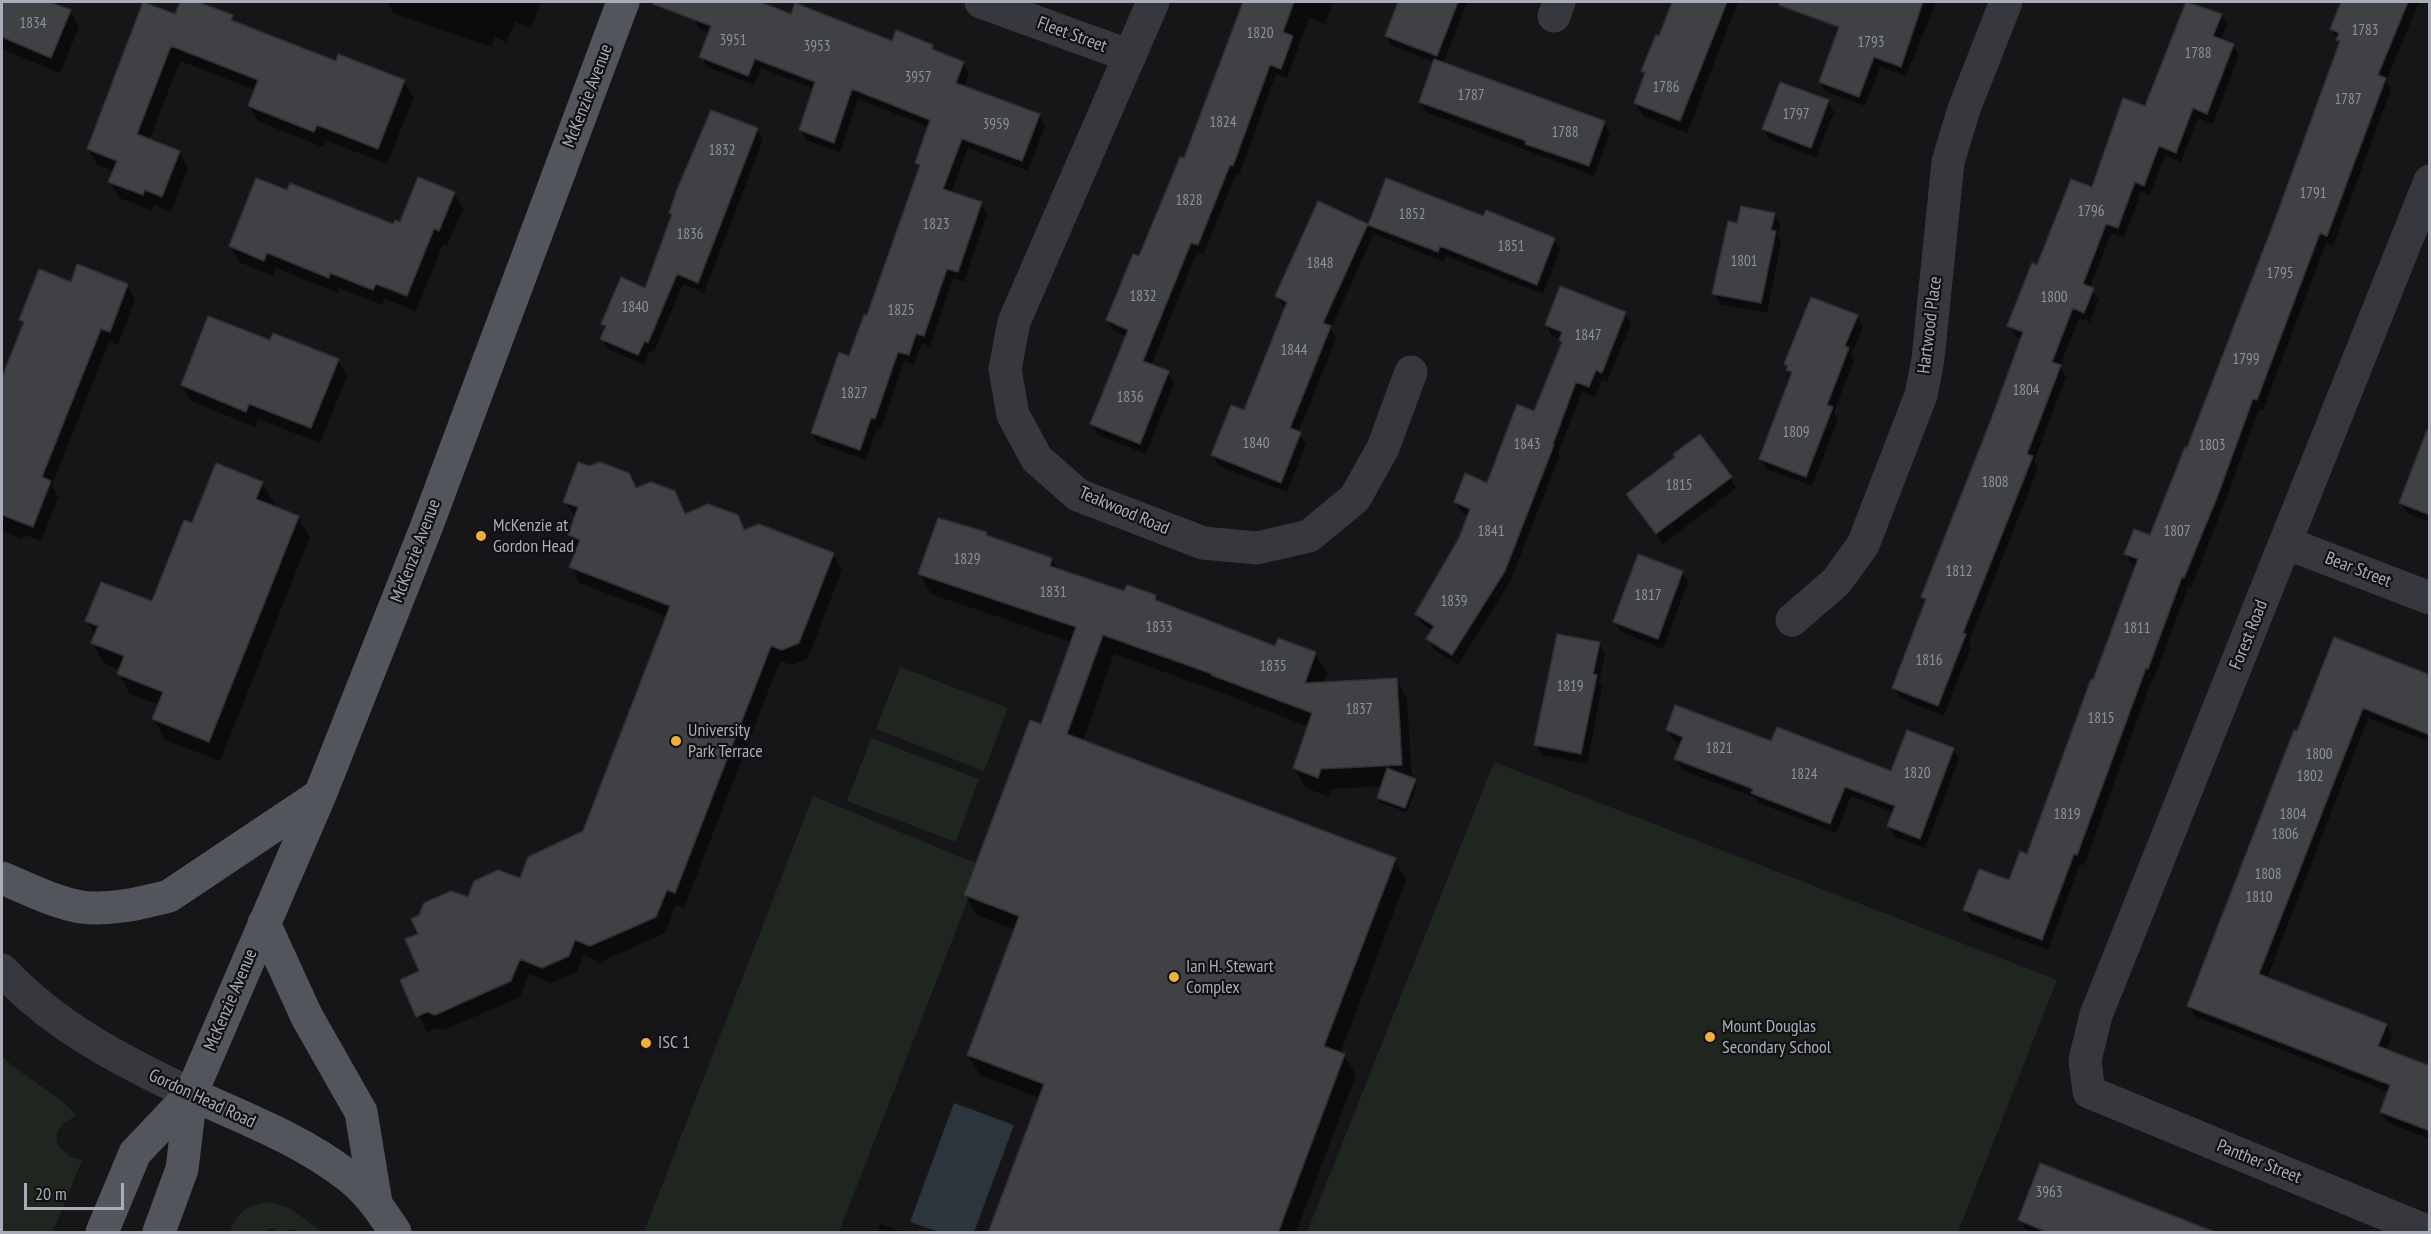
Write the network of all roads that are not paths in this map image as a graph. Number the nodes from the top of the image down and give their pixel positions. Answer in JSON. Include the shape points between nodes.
{"nodes":[{"id":1,"x":624,"y":2,"type":"edge"},
{"id":2,"x":981,"y":2,"type":"edge"},
{"id":3,"x":1153,"y":2,"type":"edge"},
{"id":4,"x":2006,"y":2,"type":"edge"},
{"id":5,"x":1130,"y":56,"type":"junction"},
{"id":6,"x":2430,"y":181,"type":"edge"},
{"id":7,"x":1411,"y":372,"type":"dead end"},
{"id":8,"x":2286,"y":543,"type":"junction"},
{"id":9,"x":2430,"y":598,"type":"edge"},
{"id":10,"x":1792,"y":620,"type":"dead end"},
{"id":11,"x":320,"y":795,"type":"junction"},
{"id":12,"x":2,"y":878,"type":"edge"},
{"id":13,"x":264,"y":923,"type":"junction"},
{"id":14,"x":2,"y":970,"type":"edge"},
{"id":15,"x":2089,"y":1092,"type":"joint"},
{"id":16,"x":191,"y":1094,"type":"junction"},
{"id":17,"x":376,"y":1203,"type":"junction"},
{"id":18,"x":102,"y":1233,"type":"edge"},
{"id":19,"x":159,"y":1233,"type":"edge"},
{"id":20,"x":395,"y":1233,"type":"edge"},
{"id":21,"x":2429,"y":1233,"type":"edge"}],
"edges":[{"from":1,"to":11,"type":"main road","name":"McKenzie Avenue","via":[[426,528]]},
{"from":2,"to":5,"type":"street","name":"Fleet Street"},
{"from":3,"to":5,"type":"street","name":"Teakwood Road"},
{"from":4,"to":10,"type":"street","name":"Hartwood Place","via":[[1964,109],[1948,162],[1921,395],[1863,545],[1836,582]]},
{"from":5,"to":7,"type":"street","name":"Teakwood Road","via":[[1014,322],[1006,380],[1013,415],[1037,459],[1078,495],[1203,543],[1257,548],[1309,536],[1355,498],[1383,448]]},
{"from":6,"to":8,"type":"street","name":"Forest Road"},
{"from":8,"to":9,"type":"street","name":"Bear Street"},
{"from":8,"to":15,"type":"street","name":"Forest Road","via":[[2096,1015],[2085,1060]]},
{"from":11,"to":12,"type":"main road","via":[[169,896],[141,903],[80,907]]},
{"from":11,"to":13,"type":"main road","name":"McKenzie Avenue"},
{"from":13,"to":16,"type":"main road","name":"McKenzie Avenue"},
{"from":13,"to":17,"type":"main road","via":[[307,1017],[361,1112]]},
{"from":14,"to":16,"type":"street","name":"Gordon Head Road","via":[[32,1000],[68,1027],[123,1062]]},
{"from":15,"to":21,"type":"street","name":"Panther Street"},
{"from":16,"to":17,"type":"main road","name":"Gordon Head Road","via":[[313,1152],[349,1176]]},
{"from":16,"to":18,"type":"main road","name":"McKenzie Avenue","via":[[135,1153]]},
{"from":16,"to":19,"type":"main road","name":"McKenzie Avenue","via":[[182,1168]]},
{"from":17,"to":20,"type":"main road","name":"Gordon Head Road"}]}
